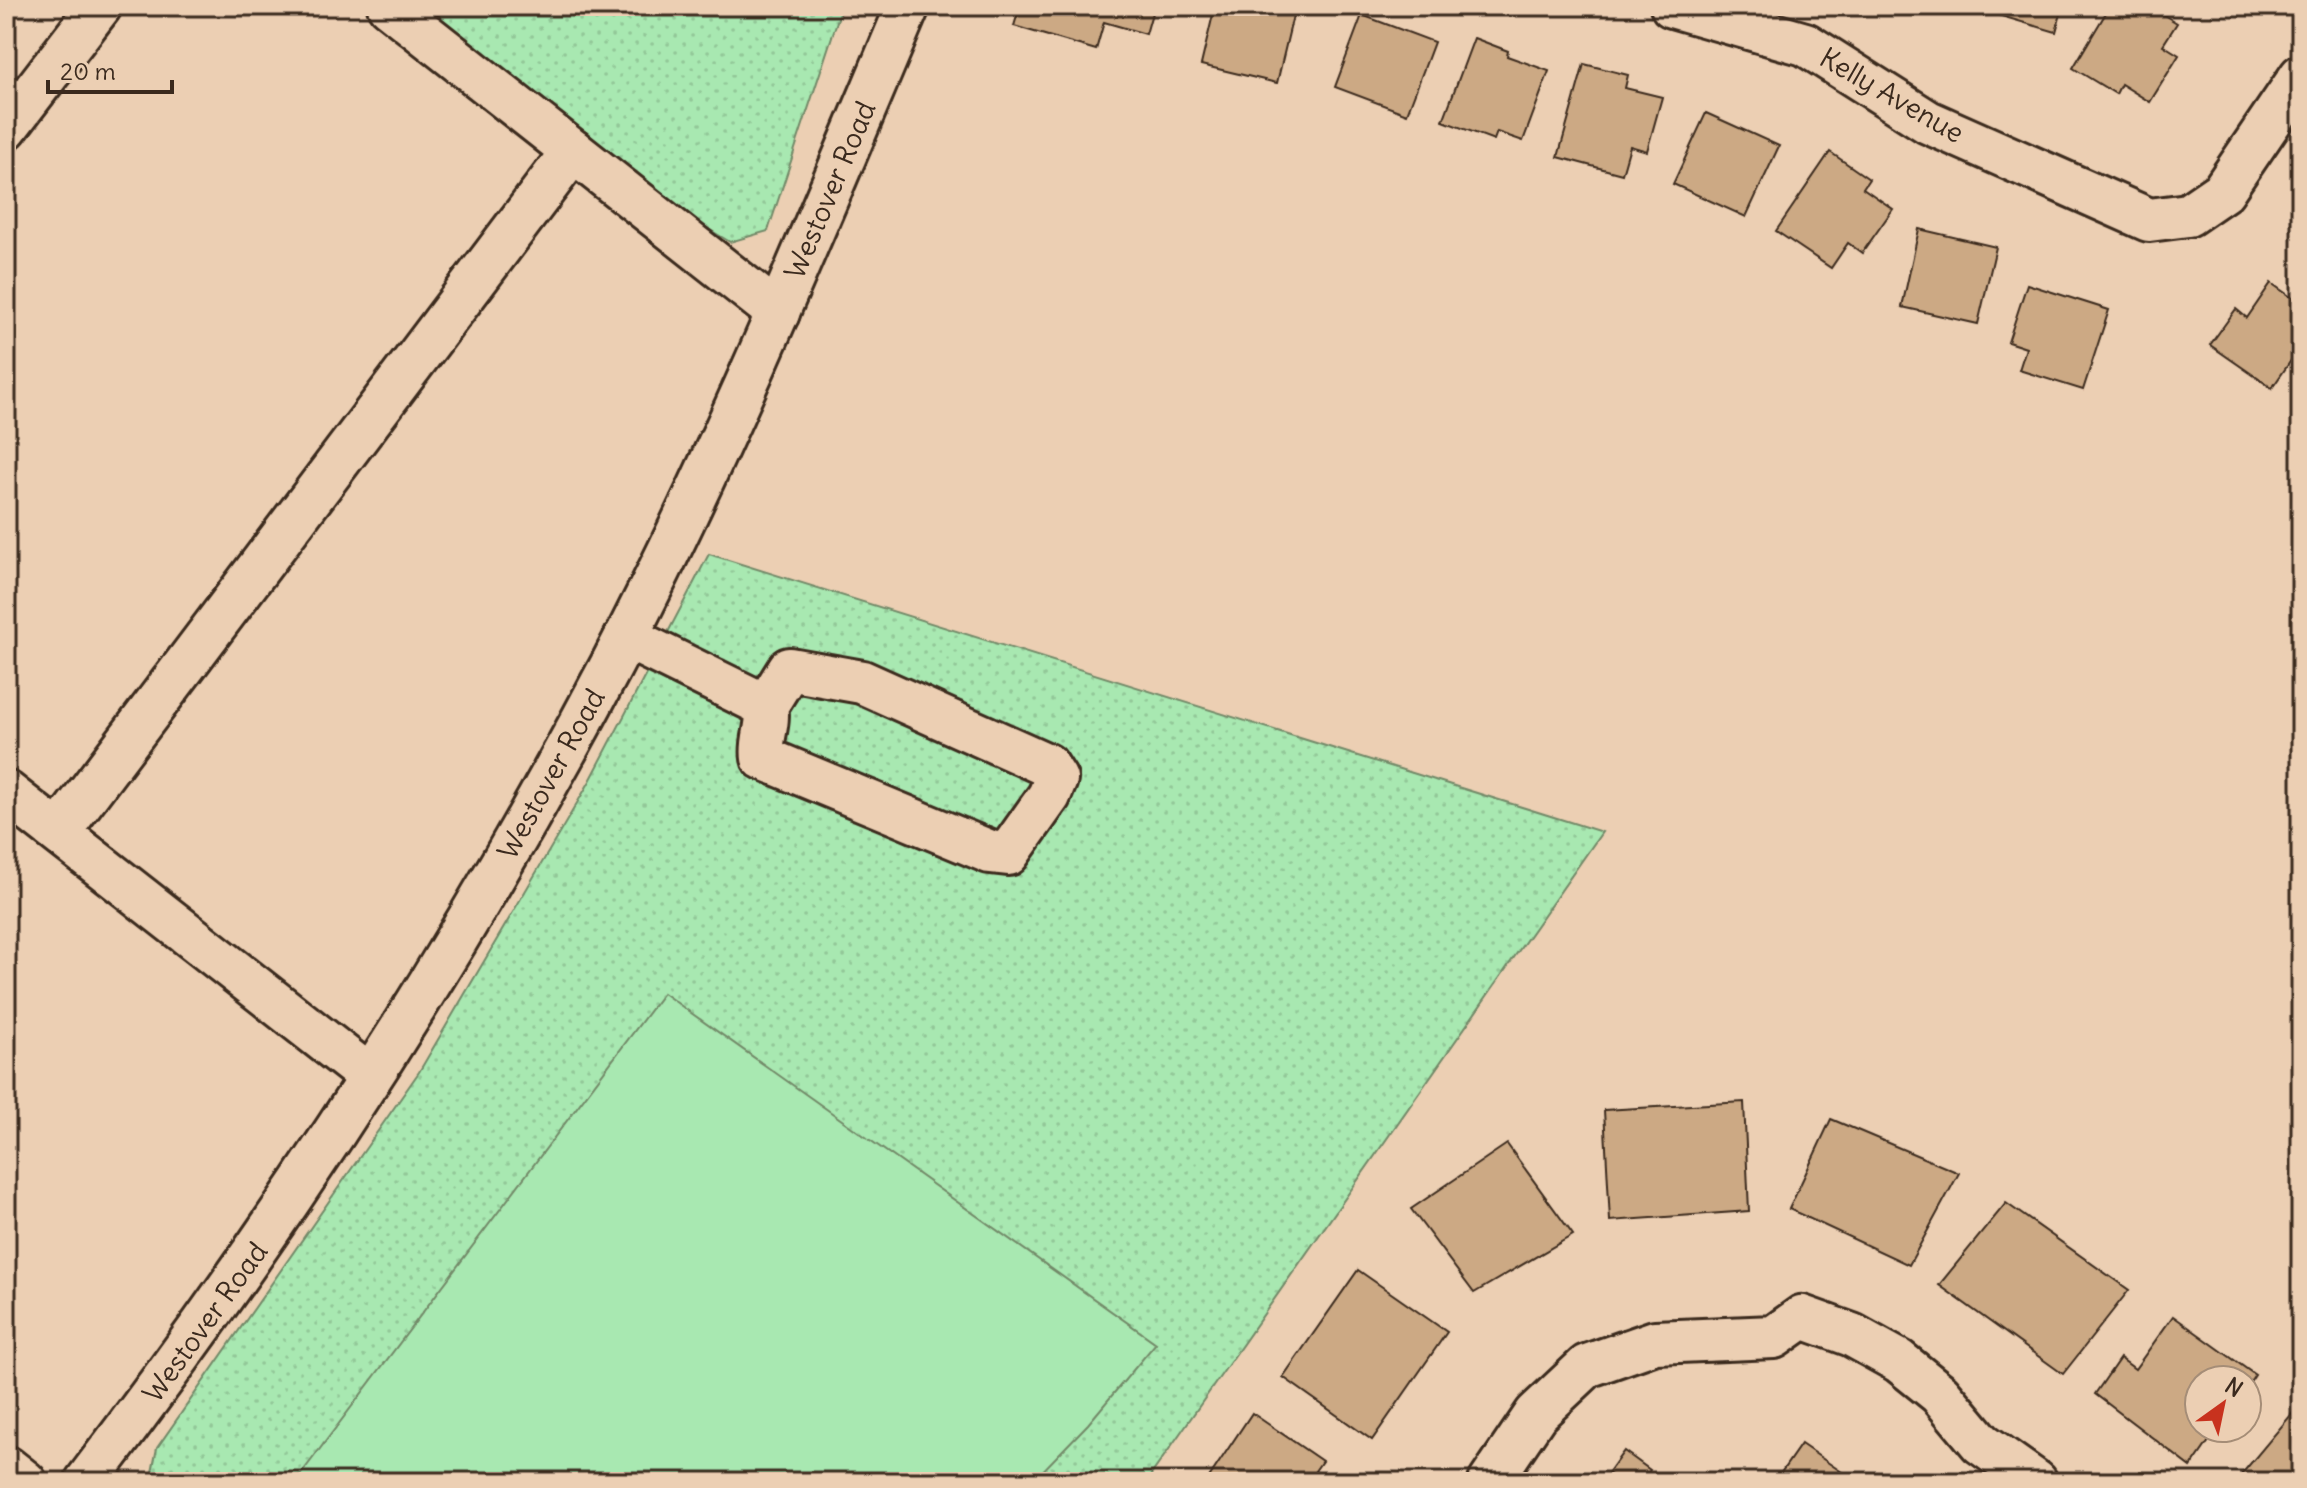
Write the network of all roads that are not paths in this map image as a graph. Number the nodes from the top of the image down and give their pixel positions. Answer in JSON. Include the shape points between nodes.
{"nodes":[{"id":1,"x":100,"y":6,"type":"edge"},
{"id":2,"x":389,"y":6,"type":"edge"},
{"id":3,"x":908,"y":6,"type":"edge"},
{"id":4,"x":1672,"y":6,"type":"edge"},
{"id":5,"x":2301,"y":76,"type":"edge"},
{"id":6,"x":6,"y":128,"type":"edge"},
{"id":7,"x":573,"y":151,"type":"junction"},
{"id":8,"x":778,"y":313,"type":"junction"},
{"id":9,"x":626,"y":637,"type":"junction"},
{"id":10,"x":766,"y":706,"type":"junction"},
{"id":11,"x":6,"y":792,"type":"edge"},
{"id":12,"x":59,"y":832,"type":"junction"},
{"id":13,"x":369,"y":1076,"type":"junction"},
{"id":14,"x":6,"y":1467,"type":"edge"},
{"id":15,"x":25,"y":1482,"type":"edge"},
{"id":16,"x":86,"y":1482,"type":"edge"},
{"id":17,"x":1490,"y":1482,"type":"edge"},
{"id":18,"x":2036,"y":1482,"type":"edge"}],
"edges":[{"from":1,"to":6,"type":"street"},
{"from":2,"to":7,"type":"street"},
{"from":3,"to":8,"type":"street","name":"Westover Road"},
{"from":4,"to":5,"type":"street","name":"Kelly Avenue","via":[[1805,44],[1928,122],[2149,220],[2188,215],[2223,191]]},
{"from":7,"to":8,"type":"street"},
{"from":7,"to":12,"type":"street"},
{"from":8,"to":9,"type":"street","name":"Westover Road"},
{"from":9,"to":10,"type":"street"},
{"from":9,"to":13,"type":"street","name":"Westover Road","via":[[477,908]]},
{"from":10,"to":10,"type":"street","via":[[763,758],[990,852],[1008,854],[1056,779],[1047,765],[862,682],[789,669]]},
{"from":11,"to":12,"type":"street"},
{"from":12,"to":13,"type":"street"},
{"from":13,"to":16,"type":"street","name":"Westover Road","via":[[281,1217]]},
{"from":14,"to":15,"type":"street"},
{"from":17,"to":18,"type":"street","via":[[1536,1414],[1587,1366],[1655,1342],[1774,1337],[1802,1317],[1852,1335],[1899,1361],[1940,1394],[1981,1443]]}]}
